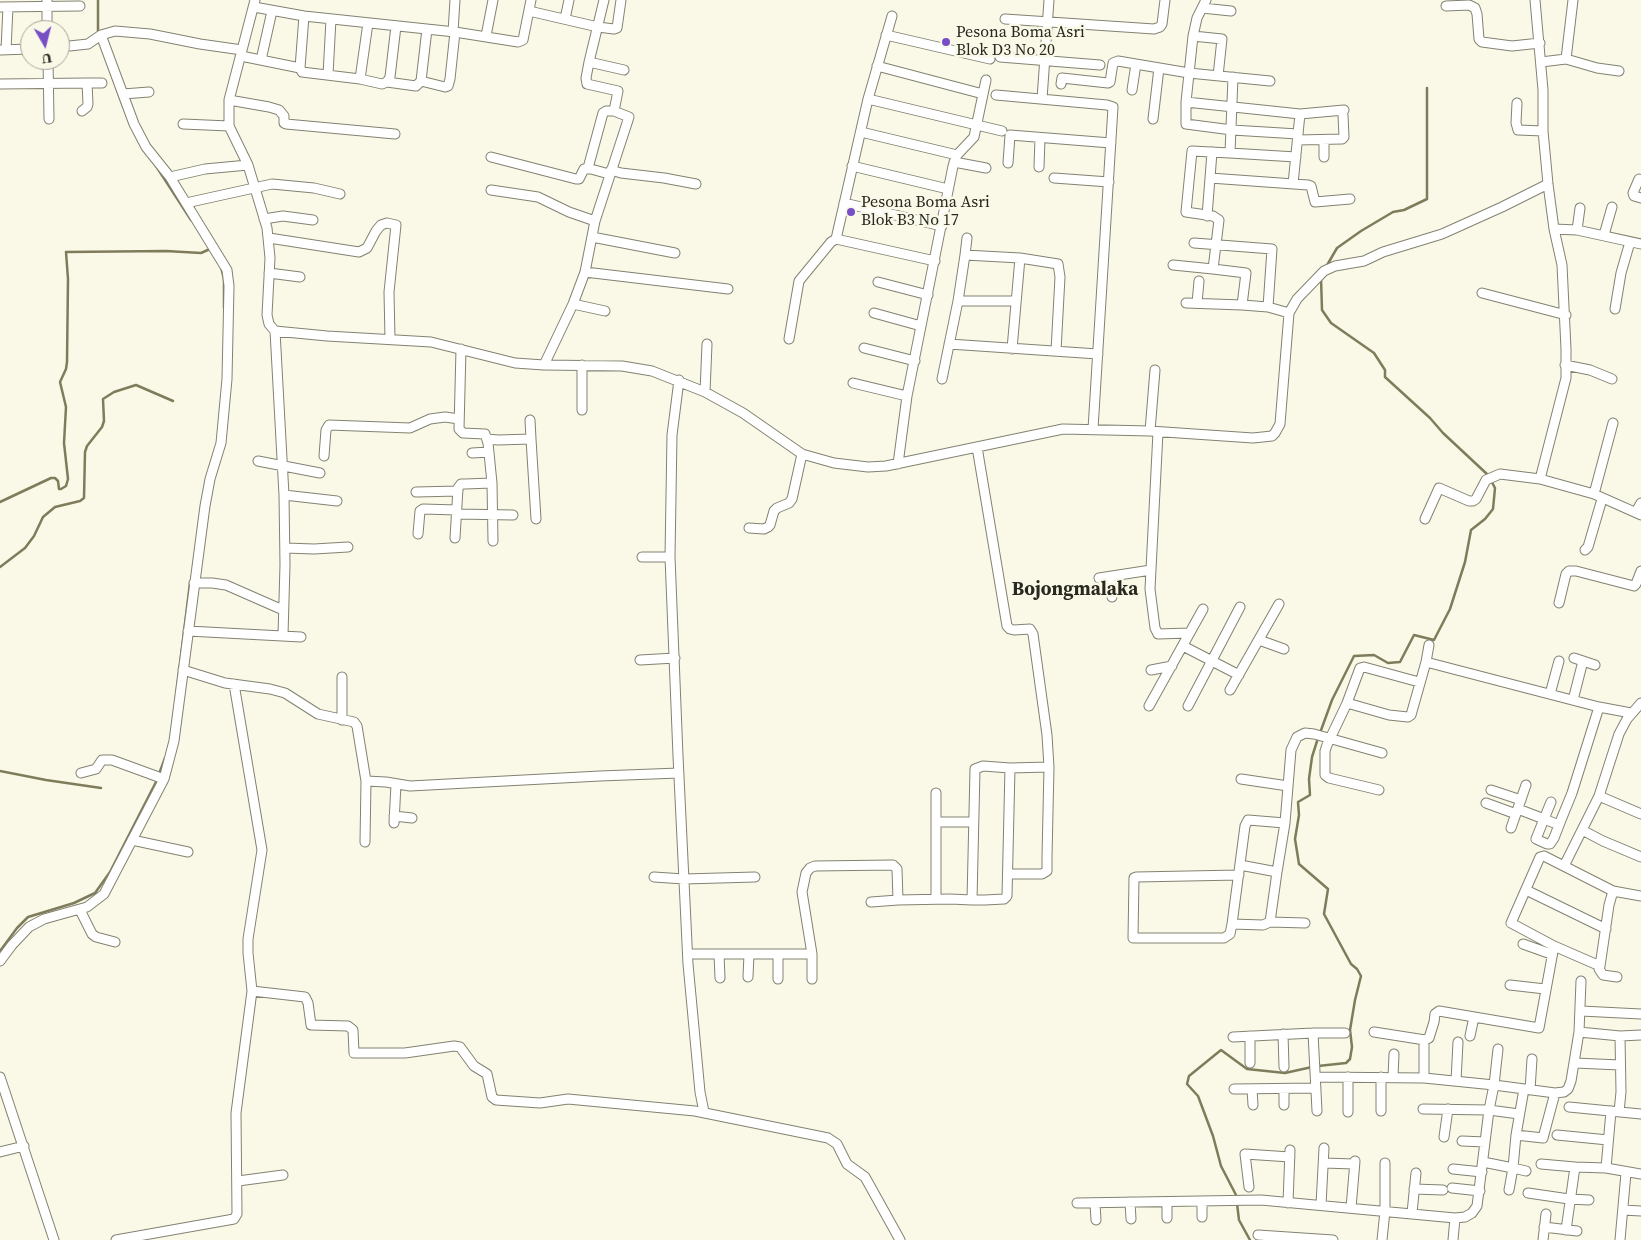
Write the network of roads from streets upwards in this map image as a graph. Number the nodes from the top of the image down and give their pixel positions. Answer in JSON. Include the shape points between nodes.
{"nodes":[{"id":1,"x":455,"y":0,"type":"edge"},
{"id":2,"x":493,"y":0,"type":"edge"},
{"id":3,"x":532,"y":0,"type":"edge"},
{"id":4,"x":569,"y":0,"type":"edge"},
{"id":5,"x":604,"y":0,"type":"edge"},
{"id":6,"x":621,"y":0,"type":"edge"},
{"id":7,"x":1049,"y":0,"type":"edge"},
{"id":8,"x":1165,"y":0,"type":"edge"},
{"id":9,"x":1535,"y":0,"type":"edge"},
{"id":10,"x":1573,"y":0,"type":"edge"},
{"id":11,"x":47,"y":3,"type":"edge"},
{"id":12,"x":254,"y":4,"type":"edge"},
{"id":13,"x":1204,"y":4,"type":"edge"},
{"id":14,"x":80,"y":6,"type":"dead end"},
{"id":15,"x":1446,"y":6,"type":"dead end"},
{"id":16,"x":4,"y":7,"type":"edge"},
{"id":17,"x":272,"y":11,"type":"junction"},
{"id":18,"x":529,"y":11,"type":"junction"},
{"id":19,"x":1231,"y":11,"type":"dead end"},
{"id":20,"x":304,"y":16,"type":"junction"},
{"id":21,"x":892,"y":16,"type":"dead end"},
{"id":22,"x":331,"y":19,"type":"junction"},
{"id":23,"x":565,"y":19,"type":"junction"},
{"id":24,"x":1005,"y":19,"type":"dead end"},
{"id":25,"x":47,"y":20,"type":"edge"},
{"id":26,"x":1048,"y":22,"type":"junction"},
{"id":27,"x":368,"y":23,"type":"junction"},
{"id":28,"x":396,"y":26,"type":"junction"},
{"id":29,"x":598,"y":27,"type":"junction"},
{"id":30,"x":427,"y":29,"type":"junction"},
{"id":31,"x":454,"y":32,"type":"junction"},
{"id":32,"x":886,"y":35,"type":"junction"},
{"id":33,"x":486,"y":36,"type":"junction"},
{"id":34,"x":1193,"y":36,"type":"junction"},
{"id":35,"x":98,"y":37,"type":"junction"},
{"id":36,"x":1540,"y":43,"type":"junction"},
{"id":37,"x":70,"y":46,"type":"edge"},
{"id":38,"x":20,"y":49,"type":"edge"},
{"id":39,"x":3,"y":50,"type":"edge"},
{"id":40,"x":242,"y":53,"type":"junction"},
{"id":41,"x":1000,"y":57,"type":"dead end"},
{"id":42,"x":990,"y":59,"type":"dead end"},
{"id":43,"x":1566,"y":59,"type":"junction"},
{"id":44,"x":261,"y":60,"type":"junction"},
{"id":45,"x":1045,"y":60,"type":"junction"},
{"id":46,"x":590,"y":62,"type":"junction"},
{"id":47,"x":1541,"y":62,"type":"junction"},
{"id":48,"x":1136,"y":64,"type":"junction"},
{"id":49,"x":1100,"y":65,"type":"dead end"},
{"id":50,"x":877,"y":66,"type":"junction"},
{"id":51,"x":300,"y":68,"type":"junction"},
{"id":52,"x":1159,"y":68,"type":"junction"},
{"id":53,"x":48,"y":70,"type":"edge"},
{"id":54,"x":624,"y":70,"type":"dead end"},
{"id":55,"x":1619,"y":71,"type":"dead end"},
{"id":56,"x":1189,"y":73,"type":"junction"},
{"id":57,"x":328,"y":75,"type":"junction"},
{"id":58,"x":1218,"y":76,"type":"junction"},
{"id":59,"x":1233,"y":77,"type":"junction"},
{"id":60,"x":1062,"y":78,"type":"dead end"},
{"id":61,"x":360,"y":79,"type":"junction"},
{"id":62,"x":986,"y":80,"type":"dead end"},
{"id":63,"x":421,"y":81,"type":"junction"},
{"id":64,"x":1270,"y":81,"type":"dead end"},
{"id":65,"x":388,"y":82,"type":"junction"},
{"id":66,"x":86,"y":83,"type":"junction"},
{"id":67,"x":102,"y":83,"type":"dead end"},
{"id":68,"x":0,"y":84,"type":"edge"},
{"id":69,"x":48,"y":84,"type":"junction"},
{"id":70,"x":1132,"y":90,"type":"dead end"},
{"id":71,"x":149,"y":92,"type":"dead end"},
{"id":72,"x":124,"y":94,"type":"junction"},
{"id":73,"x":983,"y":94,"type":"junction"},
{"id":74,"x":996,"y":95,"type":"dead end"},
{"id":75,"x":868,"y":99,"type":"junction"},
{"id":76,"x":1042,"y":99,"type":"junction"},
{"id":77,"x":229,"y":100,"type":"junction"},
{"id":78,"x":1186,"y":102,"type":"junction"},
{"id":79,"x":1517,"y":103,"type":"dead end"},
{"id":80,"x":1233,"y":107,"type":"junction"},
{"id":81,"x":82,"y":110,"type":"dead end"},
{"id":82,"x":614,"y":111,"type":"junction"},
{"id":83,"x":1300,"y":114,"type":"junction"},
{"id":84,"x":1154,"y":119,"type":"dead end"},
{"id":85,"x":49,"y":120,"type":"dead end"},
{"id":86,"x":183,"y":124,"type":"dead end"},
{"id":87,"x":977,"y":125,"type":"junction"},
{"id":88,"x":229,"y":126,"type":"junction"},
{"id":89,"x":1232,"y":130,"type":"junction"},
{"id":90,"x":1002,"y":131,"type":"dead end"},
{"id":91,"x":1543,"y":131,"type":"junction"},
{"id":92,"x":861,"y":132,"type":"junction"},
{"id":93,"x":395,"y":134,"type":"dead end"},
{"id":94,"x":1298,"y":137,"type":"junction"},
{"id":95,"x":1040,"y":138,"type":"junction"},
{"id":96,"x":1324,"y":140,"type":"junction"},
{"id":97,"x":1111,"y":143,"type":"junction"},
{"id":98,"x":1212,"y":152,"type":"junction"},
{"id":99,"x":1230,"y":153,"type":"junction"},
{"id":100,"x":491,"y":157,"type":"dead end"},
{"id":101,"x":1296,"y":157,"type":"junction"},
{"id":102,"x":1324,"y":157,"type":"dead end"},
{"id":103,"x":956,"y":159,"type":"junction"},
{"id":104,"x":1008,"y":163,"type":"dead end"},
{"id":105,"x":248,"y":165,"type":"junction"},
{"id":106,"x":852,"y":166,"type":"junction"},
{"id":107,"x":1039,"y":167,"type":"dead end"},
{"id":108,"x":588,"y":168,"type":"junction"},
{"id":109,"x":986,"y":168,"type":"dead end"},
{"id":110,"x":610,"y":172,"type":"junction"},
{"id":111,"x":170,"y":177,"type":"junction"},
{"id":112,"x":1054,"y":178,"type":"dead end"},
{"id":113,"x":1210,"y":178,"type":"junction"},
{"id":114,"x":1639,"y":180,"type":"dead end"},
{"id":115,"x":1109,"y":182,"type":"junction"},
{"id":116,"x":696,"y":184,"type":"dead end"},
{"id":117,"x":1293,"y":184,"type":"junction"},
{"id":118,"x":1548,"y":184,"type":"junction"},
{"id":119,"x":255,"y":187,"type":"junction"},
{"id":120,"x":948,"y":189,"type":"junction"},
{"id":121,"x":491,"y":190,"type":"dead end"},
{"id":122,"x":340,"y":194,"type":"dead end"},
{"id":123,"x":1641,"y":198,"type":"edge"},
{"id":124,"x":1350,"y":199,"type":"dead end"},
{"id":125,"x":186,"y":203,"type":"junction"},
{"id":126,"x":844,"y":203,"type":"junction"},
{"id":127,"x":1580,"y":208,"type":"dead end"},
{"id":128,"x":1612,"y":208,"type":"dead end"},
{"id":129,"x":1207,"y":216,"type":"junction"},
{"id":130,"x":264,"y":219,"type":"junction"},
{"id":131,"x":313,"y":220,"type":"dead end"},
{"id":132,"x":595,"y":221,"type":"junction"},
{"id":133,"x":942,"y":226,"type":"junction"},
{"id":134,"x":1554,"y":229,"type":"junction"},
{"id":135,"x":1577,"y":230,"type":"junction"},
{"id":136,"x":1604,"y":235,"type":"junction"},
{"id":137,"x":592,"y":237,"type":"junction"},
{"id":138,"x":269,"y":238,"type":"junction"},
{"id":139,"x":967,"y":238,"type":"dead end"},
{"id":140,"x":836,"y":239,"type":"junction"},
{"id":141,"x":1630,"y":242,"type":"junction"},
{"id":142,"x":1194,"y":243,"type":"dead end"},
{"id":143,"x":1216,"y":243,"type":"junction"},
{"id":144,"x":1641,"y":243,"type":"edge"},
{"id":145,"x":675,"y":253,"type":"dead end"},
{"id":146,"x":965,"y":255,"type":"junction"},
{"id":147,"x":1020,"y":258,"type":"junction"},
{"id":148,"x":935,"y":261,"type":"junction"},
{"id":149,"x":1173,"y":266,"type":"dead end"},
{"id":150,"x":1213,"y":269,"type":"junction"},
{"id":151,"x":585,"y":272,"type":"junction"},
{"id":152,"x":268,"y":273,"type":"junction"},
{"id":153,"x":300,"y":277,"type":"dead end"},
{"id":154,"x":1199,"y":280,"type":"dead end"},
{"id":155,"x":878,"y":282,"type":"dead end"},
{"id":156,"x":728,"y":289,"type":"dead end"},
{"id":157,"x":1482,"y":293,"type":"dead end"},
{"id":158,"x":928,"y":295,"type":"junction"},
{"id":159,"x":958,"y":301,"type":"junction"},
{"id":160,"x":1016,"y":301,"type":"junction"},
{"id":161,"x":1186,"y":303,"type":"dead end"},
{"id":162,"x":1197,"y":303,"type":"junction"},
{"id":163,"x":573,"y":304,"type":"junction"},
{"id":164,"x":1242,"y":305,"type":"junction"},
{"id":165,"x":1268,"y":306,"type":"junction"},
{"id":166,"x":1615,"y":308,"type":"dead end"},
{"id":167,"x":605,"y":311,"type":"dead end"},
{"id":168,"x":874,"y":312,"type":"dead end"},
{"id":169,"x":1289,"y":313,"type":"junction"},
{"id":170,"x":1566,"y":315,"type":"junction"},
{"id":171,"x":921,"y":326,"type":"junction"},
{"id":172,"x":275,"y":332,"type":"junction"},
{"id":173,"x":390,"y":339,"type":"junction"},
{"id":174,"x":788,"y":339,"type":"dead end"},
{"id":175,"x":707,"y":344,"type":"dead end"},
{"id":176,"x":949,"y":344,"type":"junction"},
{"id":177,"x":864,"y":348,"type":"dead end"},
{"id":178,"x":461,"y":349,"type":"junction"},
{"id":179,"x":1012,"y":349,"type":"junction"},
{"id":180,"x":1056,"y":351,"type":"junction"},
{"id":181,"x":1098,"y":354,"type":"junction"},
{"id":182,"x":915,"y":361,"type":"junction"},
{"id":183,"x":544,"y":365,"type":"junction"},
{"id":184,"x":582,"y":365,"type":"junction"},
{"id":185,"x":1565,"y":365,"type":"junction"},
{"id":186,"x":1155,"y":370,"type":"dead end"},
{"id":187,"x":942,"y":379,"type":"dead end"},
{"id":188,"x":1612,"y":379,"type":"dead end"},
{"id":189,"x":679,"y":380,"type":"junction"},
{"id":190,"x":853,"y":383,"type":"dead end"},
{"id":191,"x":705,"y":392,"type":"junction"},
{"id":192,"x":907,"y":396,"type":"junction"},
{"id":193,"x":582,"y":410,"type":"dead end"},
{"id":194,"x":459,"y":419,"type":"junction"},
{"id":195,"x":530,"y":420,"type":"dead end"},
{"id":196,"x":1613,"y":423,"type":"dead end"},
{"id":197,"x":1093,"y":429,"type":"junction"},
{"id":198,"x":1154,"y":432,"type":"junction"},
{"id":199,"x":487,"y":439,"type":"junction"},
{"id":200,"x":531,"y":439,"type":"junction"},
{"id":201,"x":981,"y":446,"type":"junction"},
{"id":202,"x":489,"y":452,"type":"junction"},
{"id":203,"x":472,"y":453,"type":"dead end"},
{"id":204,"x":802,"y":454,"type":"junction"},
{"id":205,"x":324,"y":456,"type":"dead end"},
{"id":206,"x":258,"y":461,"type":"dead end"},
{"id":207,"x":282,"y":464,"type":"junction"},
{"id":208,"x":898,"y":464,"type":"junction"},
{"id":209,"x":320,"y":473,"type":"dead end"},
{"id":210,"x":1540,"y":480,"type":"junction"},
{"id":211,"x":492,"y":483,"type":"junction"},
{"id":212,"x":458,"y":491,"type":"junction"},
{"id":213,"x":416,"y":492,"type":"dead end"},
{"id":214,"x":1594,"y":494,"type":"junction"},
{"id":215,"x":284,"y":495,"type":"junction"},
{"id":216,"x":1602,"y":498,"type":"junction"},
{"id":217,"x":337,"y":501,"type":"dead end"},
{"id":218,"x":1641,"y":503,"type":"edge"},
{"id":219,"x":457,"y":512,"type":"junction"},
{"id":220,"x":493,"y":514,"type":"junction"},
{"id":221,"x":1639,"y":514,"type":"edge"},
{"id":222,"x":512,"y":516,"type":"dead end"},
{"id":223,"x":536,"y":519,"type":"dead end"},
{"id":224,"x":1425,"y":519,"type":"dead end"},
{"id":225,"x":749,"y":528,"type":"dead end"},
{"id":226,"x":418,"y":534,"type":"dead end"},
{"id":227,"x":456,"y":538,"type":"dead end"},
{"id":228,"x":493,"y":541,"type":"dead end"},
{"id":229,"x":348,"y":547,"type":"dead end"},
{"id":230,"x":285,"y":548,"type":"junction"},
{"id":231,"x":1585,"y":550,"type":"dead end"},
{"id":232,"x":670,"y":556,"type":"junction"},
{"id":233,"x":642,"y":557,"type":"dead end"},
{"id":234,"x":1151,"y":570,"type":"junction"},
{"id":235,"x":1641,"y":571,"type":"edge"},
{"id":236,"x":1110,"y":577,"type":"junction"},
{"id":237,"x":1099,"y":578,"type":"dead end"},
{"id":238,"x":194,"y":583,"type":"junction"},
{"id":239,"x":1112,"y":597,"type":"dead end"},
{"id":240,"x":1559,"y":603,"type":"dead end"},
{"id":241,"x":1278,"y":604,"type":"dead end"},
{"id":242,"x":1240,"y":607,"type":"dead end"},
{"id":243,"x":1203,"y":609,"type":"dead end"},
{"id":244,"x":283,"y":610,"type":"junction"},
{"id":245,"x":188,"y":631,"type":"junction"},
{"id":246,"x":1189,"y":633,"type":"junction"},
{"id":247,"x":283,"y":635,"type":"junction"},
{"id":248,"x":301,"y":637,"type":"dead end"},
{"id":249,"x":1259,"y":640,"type":"junction"},
{"id":250,"x":1429,"y":645,"type":"dead end"},
{"id":251,"x":1183,"y":646,"type":"junction"},
{"id":252,"x":1284,"y":649,"type":"dead end"},
{"id":253,"x":675,"y":658,"type":"junction"},
{"id":254,"x":640,"y":660,"type":"dead end"},
{"id":255,"x":1212,"y":660,"type":"junction"},
{"id":256,"x":1559,"y":661,"type":"dead end"},
{"id":257,"x":1426,"y":662,"type":"junction"},
{"id":258,"x":1595,"y":665,"type":"dead end"},
{"id":259,"x":1172,"y":666,"type":"junction"},
{"id":260,"x":182,"y":670,"type":"junction"},
{"id":261,"x":1151,"y":670,"type":"dead end"},
{"id":262,"x":1239,"y":675,"type":"junction"},
{"id":263,"x":342,"y":677,"type":"dead end"},
{"id":264,"x":1419,"y":682,"type":"junction"},
{"id":265,"x":234,"y":684,"type":"junction"},
{"id":266,"x":1230,"y":690,"type":"dead end"},
{"id":267,"x":1550,"y":694,"type":"junction"},
{"id":268,"x":1573,"y":700,"type":"junction"},
{"id":269,"x":1347,"y":703,"type":"junction"},
{"id":270,"x":1641,"y":703,"type":"edge"},
{"id":271,"x":1149,"y":706,"type":"dead end"},
{"id":272,"x":1188,"y":706,"type":"dead end"},
{"id":273,"x":1599,"y":707,"type":"junction"},
{"id":274,"x":1631,"y":713,"type":"junction"},
{"id":275,"x":342,"y":720,"type":"junction"},
{"id":276,"x":1327,"y":737,"type":"junction"},
{"id":277,"x":1382,"y":753,"type":"dead end"},
{"id":278,"x":1049,"y":767,"type":"junction"},
{"id":279,"x":1010,"y":768,"type":"junction"},
{"id":280,"x":81,"y":773,"type":"dead end"},
{"id":281,"x":679,"y":773,"type":"junction"},
{"id":282,"x":163,"y":778,"type":"junction"},
{"id":283,"x":1242,"y":779,"type":"dead end"},
{"id":284,"x":366,"y":781,"type":"junction"},
{"id":285,"x":396,"y":784,"type":"junction"},
{"id":286,"x":1526,"y":785,"type":"dead end"},
{"id":287,"x":1288,"y":786,"type":"junction"},
{"id":288,"x":1379,"y":790,"type":"dead end"},
{"id":289,"x":1491,"y":790,"type":"dead end"},
{"id":290,"x":936,"y":793,"type":"dead end"},
{"id":291,"x":1599,"y":796,"type":"junction"},
{"id":292,"x":1551,"y":802,"type":"dead end"},
{"id":293,"x":1486,"y":803,"type":"dead end"},
{"id":294,"x":1518,"y":808,"type":"junction"},
{"id":295,"x":1641,"y":814,"type":"edge"},
{"id":296,"x":412,"y":818,"type":"dead end"},
{"id":297,"x":1544,"y":819,"type":"junction"},
{"id":298,"x":936,"y":822,"type":"junction"},
{"id":299,"x":974,"y":822,"type":"junction"},
{"id":300,"x":1285,"y":823,"type":"junction"},
{"id":301,"x":1559,"y":825,"type":"junction"},
{"id":302,"x":1511,"y":828,"type":"dead end"},
{"id":303,"x":1582,"y":830,"type":"junction"},
{"id":304,"x":132,"y":840,"type":"junction"},
{"id":305,"x":366,"y":842,"type":"dead end"},
{"id":306,"x":188,"y":852,"type":"dead end"},
{"id":307,"x":1641,"y":857,"type":"edge"},
{"id":308,"x":1240,"y":865,"type":"junction"},
{"id":309,"x":1564,"y":866,"type":"junction"},
{"id":310,"x":1277,"y":872,"type":"junction"},
{"id":311,"x":1008,"y":874,"type":"junction"},
{"id":312,"x":1239,"y":875,"type":"junction"},
{"id":313,"x":654,"y":877,"type":"dead end"},
{"id":314,"x":755,"y":877,"type":"dead end"},
{"id":315,"x":684,"y":879,"type":"junction"},
{"id":316,"x":1526,"y":890,"type":"junction"},
{"id":317,"x":1613,"y":891,"type":"junction"},
{"id":318,"x":1641,"y":896,"type":"edge"},
{"id":319,"x":936,"y":899,"type":"junction"},
{"id":320,"x":898,"y":900,"type":"junction"},
{"id":321,"x":972,"y":900,"type":"junction"},
{"id":322,"x":871,"y":902,"type":"dead end"},
{"id":323,"x":80,"y":910,"type":"junction"},
{"id":324,"x":1270,"y":922,"type":"junction"},
{"id":325,"x":1305,"y":923,"type":"dead end"},
{"id":326,"x":1232,"y":924,"type":"junction"},
{"id":327,"x":1606,"y":929,"type":"junction"},
{"id":328,"x":116,"y":942,"type":"dead end"},
{"id":329,"x":1523,"y":944,"type":"dead end"},
{"id":330,"x":1553,"y":950,"type":"junction"},
{"id":331,"x":688,"y":954,"type":"junction"},
{"id":332,"x":719,"y":954,"type":"junction"},
{"id":333,"x":749,"y":954,"type":"junction"},
{"id":334,"x":812,"y":954,"type":"junction"},
{"id":335,"x":778,"y":955,"type":"junction"},
{"id":336,"x":0,"y":961,"type":"edge"},
{"id":337,"x":1600,"y":966,"type":"junction"},
{"id":338,"x":748,"y":977,"type":"dead end"},
{"id":339,"x":1617,"y":977,"type":"dead end"},
{"id":340,"x":720,"y":978,"type":"dead end"},
{"id":341,"x":778,"y":979,"type":"dead end"},
{"id":342,"x":812,"y":980,"type":"dead end"},
{"id":343,"x":1582,"y":981,"type":"dead end"},
{"id":344,"x":1510,"y":985,"type":"dead end"},
{"id":345,"x":1545,"y":989,"type":"junction"},
{"id":346,"x":252,"y":991,"type":"junction"},
{"id":347,"x":1581,"y":1011,"type":"junction"},
{"id":348,"x":1641,"y":1014,"type":"edge"},
{"id":349,"x":1474,"y":1017,"type":"junction"},
{"id":350,"x":1374,"y":1032,"type":"dead end"},
{"id":351,"x":1579,"y":1032,"type":"junction"},
{"id":352,"x":1313,"y":1033,"type":"junction"},
{"id":353,"x":1345,"y":1033,"type":"dead end"},
{"id":354,"x":1283,"y":1034,"type":"junction"},
{"id":355,"x":1641,"y":1035,"type":"edge"},
{"id":356,"x":1250,"y":1036,"type":"junction"},
{"id":357,"x":1470,"y":1036,"type":"dead end"},
{"id":358,"x":1620,"y":1036,"type":"junction"},
{"id":359,"x":1233,"y":1037,"type":"dead end"},
{"id":360,"x":1458,"y":1042,"type":"dead end"},
{"id":361,"x":1424,"y":1045,"type":"dead end"},
{"id":362,"x":1498,"y":1049,"type":"dead end"},
{"id":363,"x":1394,"y":1054,"type":"dead end"},
{"id":364,"x":1532,"y":1059,"type":"dead end"},
{"id":365,"x":1250,"y":1063,"type":"dead end"},
{"id":366,"x":1575,"y":1063,"type":"junction"},
{"id":367,"x":1620,"y":1065,"type":"junction"},
{"id":368,"x":1284,"y":1067,"type":"dead end"},
{"id":369,"x":1315,"y":1069,"type":"junction"},
{"id":370,"x":0,"y":1077,"type":"edge"},
{"id":371,"x":1348,"y":1077,"type":"junction"},
{"id":372,"x":1381,"y":1077,"type":"junction"},
{"id":373,"x":1393,"y":1078,"type":"junction"},
{"id":374,"x":1424,"y":1078,"type":"junction"},
{"id":375,"x":1456,"y":1081,"type":"junction"},
{"id":376,"x":1494,"y":1085,"type":"junction"},
{"id":377,"x":1284,"y":1088,"type":"junction"},
{"id":378,"x":1316,"y":1088,"type":"junction"},
{"id":379,"x":1234,"y":1089,"type":"dead end"},
{"id":380,"x":1252,"y":1089,"type":"junction"},
{"id":381,"x":1527,"y":1090,"type":"junction"},
{"id":382,"x":1555,"y":1093,"type":"junction"},
{"id":383,"x":1253,"y":1105,"type":"dead end"},
{"id":384,"x":1284,"y":1105,"type":"dead end"},
{"id":385,"x":1569,"y":1106,"type":"dead end"},
{"id":386,"x":1423,"y":1109,"type":"dead end"},
{"id":387,"x":1448,"y":1109,"type":"junction"},
{"id":388,"x":1489,"y":1110,"type":"junction"},
{"id":389,"x":1317,"y":1111,"type":"dead end"},
{"id":390,"x":1381,"y":1111,"type":"dead end"},
{"id":391,"x":704,"y":1112,"type":"junction"},
{"id":392,"x":1348,"y":1112,"type":"dead end"},
{"id":393,"x":1615,"y":1112,"type":"junction"},
{"id":394,"x":1519,"y":1114,"type":"junction"},
{"id":395,"x":1641,"y":1114,"type":"edge"},
{"id":396,"x":1516,"y":1135,"type":"junction"},
{"id":397,"x":1557,"y":1135,"type":"dead end"},
{"id":398,"x":1444,"y":1137,"type":"dead end"},
{"id":399,"x":1608,"y":1140,"type":"junction"},
{"id":400,"x":1462,"y":1141,"type":"dead end"},
{"id":401,"x":1485,"y":1142,"type":"junction"},
{"id":402,"x":20,"y":1147,"type":"junction"},
{"id":403,"x":1324,"y":1148,"type":"dead end"},
{"id":404,"x":0,"y":1152,"type":"edge"},
{"id":405,"x":1324,"y":1163,"type":"junction"},
{"id":406,"x":1385,"y":1163,"type":"dead end"},
{"id":407,"x":1541,"y":1164,"type":"dead end"},
{"id":408,"x":1483,"y":1167,"type":"junction"},
{"id":409,"x":1575,"y":1167,"type":"junction"},
{"id":410,"x":1513,"y":1168,"type":"junction"},
{"id":411,"x":1606,"y":1168,"type":"junction"},
{"id":412,"x":1453,"y":1169,"type":"dead end"},
{"id":413,"x":1526,"y":1171,"type":"dead end"},
{"id":414,"x":1416,"y":1173,"type":"dead end"},
{"id":415,"x":1626,"y":1173,"type":"junction"},
{"id":416,"x":1641,"y":1174,"type":"edge"},
{"id":417,"x":283,"y":1175,"type":"dead end"},
{"id":418,"x":238,"y":1180,"type":"junction"},
{"id":419,"x":1249,"y":1187,"type":"dead end"},
{"id":420,"x":1414,"y":1189,"type":"junction"},
{"id":421,"x":1509,"y":1190,"type":"dead end"},
{"id":422,"x":1480,"y":1191,"type":"junction"},
{"id":423,"x":1528,"y":1193,"type":"dead end"},
{"id":424,"x":1569,"y":1199,"type":"junction"},
{"id":425,"x":1590,"y":1200,"type":"dead end"},
{"id":426,"x":1202,"y":1201,"type":"junction"},
{"id":427,"x":1130,"y":1202,"type":"junction"},
{"id":428,"x":1167,"y":1202,"type":"junction"},
{"id":429,"x":1077,"y":1203,"type":"dead end"},
{"id":430,"x":1096,"y":1203,"type":"junction"},
{"id":431,"x":1288,"y":1203,"type":"junction"},
{"id":432,"x":1321,"y":1205,"type":"junction"},
{"id":433,"x":1351,"y":1208,"type":"junction"},
{"id":434,"x":1623,"y":1210,"type":"junction"},
{"id":435,"x":1384,"y":1211,"type":"junction"},
{"id":436,"x":1641,"y":1211,"type":"edge"},
{"id":437,"x":1412,"y":1213,"type":"junction"},
{"id":438,"x":1546,"y":1214,"type":"dead end"},
{"id":439,"x":1202,"y":1217,"type":"dead end"},
{"id":440,"x":1167,"y":1218,"type":"dead end"},
{"id":441,"x":1455,"y":1218,"type":"junction"},
{"id":442,"x":1130,"y":1219,"type":"dead end"},
{"id":443,"x":1096,"y":1220,"type":"dead end"},
{"id":444,"x":1544,"y":1227,"type":"junction"},
{"id":445,"x":1566,"y":1230,"type":"junction"},
{"id":446,"x":1577,"y":1231,"type":"dead end"},
{"id":447,"x":1258,"y":1235,"type":"dead end"},
{"id":448,"x":1286,"y":1238,"type":"edge"},
{"id":449,"x":54,"y":1240,"type":"edge"},
{"id":450,"x":116,"y":1240,"type":"edge"},
{"id":451,"x":900,"y":1240,"type":"edge"},
{"id":452,"x":1334,"y":1240,"type":"edge"},
{"id":453,"x":1382,"y":1240,"type":"edge"},
{"id":454,"x":1453,"y":1240,"type":"edge"},
{"id":455,"x":1543,"y":1240,"type":"edge"},
{"id":456,"x":1620,"y":1240,"type":"edge"}],
"edges":[{"from":1,"to":31,"type":"street"},
{"from":2,"to":33,"type":"street"},
{"from":3,"to":18,"type":"street"},
{"from":4,"to":23,"type":"street"},
{"from":5,"to":29,"type":"street"},
{"from":6,"to":29,"type":"street","via":[[616,28]]},
{"from":7,"to":26,"type":"street"},
{"from":8,"to":26,"type":"street","via":[[1162,24],[1154,29]]},
{"from":9,"to":36,"type":"street"},
{"from":10,"to":43,"type":"street"},
{"from":11,"to":14,"type":"street"},
{"from":11,"to":16,"type":"street"},
{"from":11,"to":25,"type":"street"},
{"from":12,"to":17,"type":"street"},
{"from":12,"to":40,"type":"street"},
{"from":13,"to":19,"type":"street"},
{"from":13,"to":34,"type":"street"},
{"from":15,"to":36,"type":"street","via":[[1474,8],[1478,14],[1479,39],[1482,42],[1512,46]]},
{"from":16,"to":39,"type":"street"},
{"from":17,"to":20,"type":"street"},
{"from":17,"to":44,"type":"street"},
{"from":18,"to":23,"type":"street"},
{"from":18,"to":33,"type":"street","via":[[523,40],[518,42]]},
{"from":20,"to":22,"type":"street"},
{"from":20,"to":51,"type":"street"},
{"from":21,"to":32,"type":"street"},
{"from":22,"to":27,"type":"street"},
{"from":22,"to":57,"type":"street"},
{"from":23,"to":29,"type":"street"},
{"from":24,"to":26,"type":"street"},
{"from":26,"to":45,"type":"street"},
{"from":27,"to":28,"type":"street"},
{"from":27,"to":61,"type":"street"},
{"from":28,"to":30,"type":"street"},
{"from":28,"to":65,"type":"street"},
{"from":29,"to":46,"type":"street"},
{"from":30,"to":31,"type":"street"},
{"from":30,"to":63,"type":"street"},
{"from":31,"to":33,"type":"street"},
{"from":31,"to":63,"type":"street","via":[[448,86]]},
{"from":32,"to":42,"type":"street"},
{"from":32,"to":50,"type":"street"},
{"from":34,"to":56,"type":"street"},
{"from":34,"to":58,"type":"street","via":[[1222,38]]},
{"from":35,"to":37,"type":"street","via":[[88,44]]},
{"from":35,"to":40,"type":"street","via":[[115,31],[150,34]]},
{"from":35,"to":72,"type":"street"},
{"from":36,"to":47,"type":"street"},
{"from":38,"to":39,"type":"street"},
{"from":40,"to":44,"type":"street"},
{"from":40,"to":77,"type":"street"},
{"from":41,"to":45,"type":"street"},
{"from":43,"to":47,"type":"street"},
{"from":43,"to":55,"type":"street"},
{"from":44,"to":51,"type":"street"},
{"from":45,"to":49,"type":"street"},
{"from":45,"to":76,"type":"street"},
{"from":46,"to":54,"type":"street"},
{"from":46,"to":82,"type":"street","via":[[587,84],[618,91]]},
{"from":47,"to":91,"type":"street"},
{"from":48,"to":52,"type":"street"},
{"from":48,"to":60,"type":"street","via":[[1113,63],[1108,83]]},
{"from":48,"to":70,"type":"street"},
{"from":50,"to":73,"type":"street"},
{"from":50,"to":75,"type":"street"},
{"from":51,"to":57,"type":"street","via":[[302,72]]},
{"from":52,"to":56,"type":"street"},
{"from":52,"to":84,"type":"street"},
{"from":53,"to":69,"type":"street"},
{"from":56,"to":58,"type":"street"},
{"from":56,"to":78,"type":"street"},
{"from":57,"to":61,"type":"street"},
{"from":58,"to":59,"type":"street"},
{"from":59,"to":64,"type":"street"},
{"from":59,"to":80,"type":"street"},
{"from":61,"to":65,"type":"street","via":[[382,84]]},
{"from":62,"to":73,"type":"street"},
{"from":63,"to":65,"type":"street","via":[[416,86]]},
{"from":66,"to":67,"type":"street"},
{"from":66,"to":69,"type":"street"},
{"from":66,"to":81,"type":"street","via":[[88,104]]},
{"from":68,"to":69,"type":"street"},
{"from":69,"to":85,"type":"street"},
{"from":71,"to":72,"type":"street"},
{"from":72,"to":111,"type":"street","via":[[146,147]]},
{"from":73,"to":87,"type":"street"},
{"from":74,"to":76,"type":"street"},
{"from":75,"to":87,"type":"street"},
{"from":75,"to":92,"type":"street"},
{"from":76,"to":97,"type":"street","via":[[1112,105]]},
{"from":77,"to":88,"type":"street"},
{"from":77,"to":93,"type":"street","via":[[279,110],[286,124]]},
{"from":78,"to":80,"type":"street"},
{"from":78,"to":89,"type":"street","via":[[1185,122],[1188,125]]},
{"from":79,"to":91,"type":"street","via":[[1518,130]]},
{"from":80,"to":83,"type":"street"},
{"from":80,"to":89,"type":"street"},
{"from":82,"to":108,"type":"street","via":[[604,112]]},
{"from":82,"to":110,"type":"street","via":[[629,117]]},
{"from":83,"to":94,"type":"street"},
{"from":83,"to":96,"type":"street","via":[[1344,113],[1342,139]]},
{"from":86,"to":88,"type":"street"},
{"from":87,"to":90,"type":"street"},
{"from":87,"to":103,"type":"street","via":[[974,137]]},
{"from":88,"to":105,"type":"street"},
{"from":89,"to":94,"type":"street"},
{"from":89,"to":99,"type":"street"},
{"from":91,"to":118,"type":"street"},
{"from":92,"to":103,"type":"street"},
{"from":92,"to":106,"type":"street"},
{"from":94,"to":96,"type":"street"},
{"from":94,"to":101,"type":"street"},
{"from":95,"to":97,"type":"street"},
{"from":95,"to":104,"type":"street","via":[[1010,135]]},
{"from":95,"to":107,"type":"street"},
{"from":96,"to":102,"type":"street"},
{"from":97,"to":115,"type":"street"},
{"from":98,"to":99,"type":"street"},
{"from":98,"to":113,"type":"street"},
{"from":98,"to":129,"type":"street","via":[[1192,151],[1186,210],[1187,214]]},
{"from":99,"to":101,"type":"street"},
{"from":100,"to":108,"type":"street","via":[[576,180]]},
{"from":101,"to":117,"type":"street"},
{"from":103,"to":109,"type":"street"},
{"from":103,"to":120,"type":"street"},
{"from":105,"to":111,"type":"street","via":[[205,168]]},
{"from":105,"to":119,"type":"street"},
{"from":106,"to":120,"type":"street"},
{"from":106,"to":126,"type":"street"},
{"from":108,"to":110,"type":"street"},
{"from":110,"to":116,"type":"street"},
{"from":110,"to":132,"type":"street"},
{"from":111,"to":125,"type":"street"},
{"from":112,"to":115,"type":"street"},
{"from":113,"to":117,"type":"street"},
{"from":113,"to":129,"type":"street"},
{"from":114,"to":123,"type":"street","via":[[1633,193]]},
{"from":115,"to":181,"type":"street"},
{"from":117,"to":124,"type":"street","via":[[1310,185],[1315,202]]},
{"from":118,"to":134,"type":"street"},
{"from":118,"to":169,"type":"street","via":[[1442,234],[1324,271],[1297,299]]},
{"from":119,"to":122,"type":"street","via":[[272,184]]},
{"from":119,"to":125,"type":"street"},
{"from":119,"to":130,"type":"street"},
{"from":120,"to":133,"type":"street"},
{"from":121,"to":132,"type":"street","via":[[538,197]]},
{"from":125,"to":238,"type":"street","via":[[227,270],[229,286],[227,379],[221,443],[210,479]]},
{"from":126,"to":133,"type":"street"},
{"from":126,"to":140,"type":"street"},
{"from":127,"to":135,"type":"street"},
{"from":128,"to":136,"type":"street"},
{"from":129,"to":143,"type":"street","via":[[1219,220]]},
{"from":130,"to":131,"type":"street","via":[[283,216]]},
{"from":130,"to":138,"type":"street"},
{"from":132,"to":137,"type":"street"},
{"from":133,"to":148,"type":"street"},
{"from":134,"to":135,"type":"street"},
{"from":134,"to":170,"type":"street","via":[[1562,265]]},
{"from":135,"to":136,"type":"street"},
{"from":136,"to":141,"type":"street"},
{"from":137,"to":145,"type":"street"},
{"from":137,"to":151,"type":"street"},
{"from":138,"to":152,"type":"street"},
{"from":138,"to":173,"type":"street","via":[[358,252],[367,248],[381,226],[396,224],[389,292]]},
{"from":139,"to":146,"type":"street"},
{"from":140,"to":148,"type":"street"},
{"from":140,"to":174,"type":"street","via":[[799,281]]},
{"from":141,"to":144,"type":"street"},
{"from":141,"to":166,"type":"street"},
{"from":142,"to":143,"type":"street"},
{"from":143,"to":150,"type":"street"},
{"from":143,"to":165,"type":"street","via":[[1272,249]]},
{"from":146,"to":147,"type":"street"},
{"from":146,"to":159,"type":"street"},
{"from":147,"to":160,"type":"street"},
{"from":147,"to":180,"type":"street","via":[[1056,262],[1059,266]]},
{"from":148,"to":158,"type":"street"},
{"from":149,"to":150,"type":"street"},
{"from":150,"to":164,"type":"street","via":[[1246,273]]},
{"from":151,"to":156,"type":"street"},
{"from":151,"to":163,"type":"street"},
{"from":152,"to":153,"type":"street"},
{"from":152,"to":172,"type":"street","via":[[267,316]]},
{"from":154,"to":162,"type":"street"},
{"from":155,"to":158,"type":"street"},
{"from":157,"to":170,"type":"street"},
{"from":158,"to":171,"type":"street"},
{"from":159,"to":160,"type":"street"},
{"from":159,"to":176,"type":"street"},
{"from":160,"to":179,"type":"street"},
{"from":161,"to":162,"type":"street"},
{"from":162,"to":164,"type":"street"},
{"from":163,"to":167,"type":"street"},
{"from":163,"to":183,"type":"street"},
{"from":164,"to":165,"type":"street"},
{"from":165,"to":169,"type":"street"},
{"from":168,"to":171,"type":"street"},
{"from":169,"to":198,"type":"street","via":[[1280,424],[1272,436]]},
{"from":170,"to":185,"type":"street"},
{"from":171,"to":182,"type":"street"},
{"from":172,"to":173,"type":"street"},
{"from":172,"to":207,"type":"street"},
{"from":173,"to":178,"type":"street","via":[[431,342]]},
{"from":175,"to":191,"type":"street"},
{"from":176,"to":179,"type":"street"},
{"from":176,"to":187,"type":"street"},
{"from":177,"to":182,"type":"street"},
{"from":178,"to":183,"type":"street","via":[[500,360]]},
{"from":178,"to":194,"type":"street"},
{"from":179,"to":180,"type":"street"},
{"from":180,"to":181,"type":"street"},
{"from":181,"to":197,"type":"street"},
{"from":182,"to":192,"type":"street"},
{"from":183,"to":184,"type":"street"},
{"from":184,"to":189,"type":"street","via":[[622,366]]},
{"from":184,"to":193,"type":"street"},
{"from":185,"to":188,"type":"street"},
{"from":185,"to":210,"type":"street","via":[[1566,378]]},
{"from":186,"to":198,"type":"street"},
{"from":189,"to":191,"type":"street"},
{"from":189,"to":232,"type":"street","via":[[672,435]]},
{"from":190,"to":192,"type":"street"},
{"from":191,"to":204,"type":"street","via":[[743,413]]},
{"from":192,"to":208,"type":"street"},
{"from":194,"to":199,"type":"street","via":[[462,432],[484,433]]},
{"from":194,"to":205,"type":"street","via":[[430,419],[410,428],[329,425]]},
{"from":195,"to":200,"type":"street"},
{"from":196,"to":214,"type":"street"},
{"from":197,"to":198,"type":"street"},
{"from":197,"to":201,"type":"street","via":[[1063,429]]},
{"from":198,"to":234,"type":"street"},
{"from":199,"to":200,"type":"street"},
{"from":199,"to":202,"type":"street"},
{"from":200,"to":223,"type":"street"},
{"from":201,"to":208,"type":"street"},
{"from":201,"to":278,"type":"street","via":[[1007,626],[1014,630],[1030,629],[1033,634]]},
{"from":202,"to":203,"type":"street"},
{"from":202,"to":211,"type":"street"},
{"from":204,"to":208,"type":"street","via":[[834,463],[868,467]]},
{"from":204,"to":225,"type":"street","via":[[789,504],[774,511],[768,527]]},
{"from":206,"to":207,"type":"street"},
{"from":207,"to":209,"type":"street"},
{"from":207,"to":215,"type":"street"},
{"from":210,"to":214,"type":"street"},
{"from":210,"to":224,"type":"street","via":[[1500,474],[1486,480],[1474,501],[1438,489]]},
{"from":211,"to":212,"type":"street","via":[[461,484]]},
{"from":211,"to":220,"type":"street"},
{"from":212,"to":213,"type":"street"},
{"from":212,"to":219,"type":"street"},
{"from":214,"to":216,"type":"street"},
{"from":215,"to":217,"type":"street"},
{"from":215,"to":230,"type":"street"},
{"from":216,"to":221,"type":"street"},
{"from":216,"to":231,"type":"street"},
{"from":218,"to":221,"type":"street"},
{"from":219,"to":220,"type":"street"},
{"from":219,"to":226,"type":"street","via":[[423,509],[420,511]]},
{"from":219,"to":227,"type":"street"},
{"from":220,"to":222,"type":"street"},
{"from":220,"to":228,"type":"street"},
{"from":229,"to":230,"type":"street"},
{"from":230,"to":244,"type":"street"},
{"from":232,"to":233,"type":"street"},
{"from":232,"to":253,"type":"street"},
{"from":234,"to":236,"type":"street"},
{"from":234,"to":246,"type":"street","via":[[1150,590],[1158,634]]},
{"from":235,"to":240,"type":"street","via":[[1634,586],[1569,571]]},
{"from":236,"to":237,"type":"street"},
{"from":236,"to":239,"type":"street"},
{"from":238,"to":244,"type":"street","via":[[226,586]]},
{"from":238,"to":245,"type":"street"},
{"from":241,"to":249,"type":"street"},
{"from":242,"to":255,"type":"street"},
{"from":243,"to":246,"type":"street"},
{"from":244,"to":247,"type":"street"},
{"from":245,"to":247,"type":"street"},
{"from":245,"to":260,"type":"street"},
{"from":246,"to":251,"type":"street"},
{"from":247,"to":248,"type":"street"},
{"from":249,"to":252,"type":"street"},
{"from":249,"to":262,"type":"street"},
{"from":250,"to":257,"type":"street"},
{"from":251,"to":255,"type":"street"},
{"from":251,"to":259,"type":"street"},
{"from":253,"to":254,"type":"street"},
{"from":253,"to":281,"type":"street"},
{"from":255,"to":262,"type":"street"},
{"from":255,"to":272,"type":"street"},
{"from":256,"to":267,"type":"street"},
{"from":257,"to":264,"type":"street"},
{"from":257,"to":267,"type":"street"},
{"from":258,"to":268,"type":"street","via":[[1579,660]]},
{"from":259,"to":261,"type":"street"},
{"from":259,"to":271,"type":"street"},
{"from":260,"to":265,"type":"street"},
{"from":260,"to":282,"type":"street","via":[[174,741]]},
{"from":262,"to":266,"type":"street"},
{"from":263,"to":275,"type":"street"},
{"from":264,"to":269,"type":"street","via":[[1360,668]]},
{"from":264,"to":269,"type":"street","via":[[1408,717]]},
{"from":265,"to":275,"type":"street","via":[[285,693],[318,714]]},
{"from":265,"to":346,"type":"street","via":[[262,850],[248,938]]},
{"from":267,"to":268,"type":"street"},
{"from":268,"to":273,"type":"street"},
{"from":269,"to":276,"type":"street"},
{"from":270,"to":274,"type":"street"},
{"from":273,"to":274,"type":"street"},
{"from":273,"to":301,"type":"street"},
{"from":274,"to":291,"type":"street","via":[[1619,734]]},
{"from":275,"to":284,"type":"street","via":[[354,722],[357,726]]},
{"from":276,"to":277,"type":"street"},
{"from":276,"to":287,"type":"street","via":[[1305,733],[1296,737],[1291,750]]},
{"from":276,"to":288,"type":"street","via":[[1324,775]]},
{"from":278,"to":279,"type":"street"},
{"from":278,"to":311,"type":"street","via":[[1047,871],[1042,874]]},
{"from":279,"to":299,"type":"street","via":[[983,766],[975,769]]},
{"from":279,"to":311,"type":"street"},
{"from":280,"to":282,"type":"street","via":[[96,769],[105,759]]},
{"from":281,"to":285,"type":"street","via":[[410,786]]},
{"from":281,"to":315,"type":"street"},
{"from":282,"to":304,"type":"street"},
{"from":283,"to":287,"type":"street"},
{"from":284,"to":285,"type":"street"},
{"from":284,"to":305,"type":"street"},
{"from":285,"to":296,"type":"street","via":[[394,820]]},
{"from":286,"to":294,"type":"street"},
{"from":287,"to":300,"type":"street"},
{"from":289,"to":294,"type":"street"},
{"from":290,"to":298,"type":"street"},
{"from":291,"to":295,"type":"street"},
{"from":291,"to":303,"type":"street"},
{"from":292,"to":297,"type":"street"},
{"from":293,"to":294,"type":"street"},
{"from":294,"to":297,"type":"street"},
{"from":294,"to":302,"type":"street"},
{"from":297,"to":301,"type":"street"},
{"from":297,"to":301,"type":"street","via":[[1536,839],[1544,844],[1550,844]]},
{"from":298,"to":299,"type":"street"},
{"from":298,"to":319,"type":"street"},
{"from":299,"to":321,"type":"street"},
{"from":300,"to":308,"type":"street","via":[[1248,820]]},
{"from":300,"to":310,"type":"street"},
{"from":303,"to":307,"type":"street"},
{"from":303,"to":309,"type":"street"},
{"from":304,"to":306,"type":"street"},
{"from":304,"to":323,"type":"street","via":[[104,894]]},
{"from":308,"to":310,"type":"street"},
{"from":308,"to":312,"type":"street"},
{"from":309,"to":316,"type":"street","via":[[1548,856],[1540,857]]},
{"from":309,"to":317,"type":"street"},
{"from":310,"to":324,"type":"street"},
{"from":311,"to":321,"type":"street","via":[[1004,899]]},
{"from":312,"to":326,"type":"street"},
{"from":312,"to":326,"type":"street","via":[[1134,878],[1133,938],[1224,938],[1230,934]]},
{"from":313,"to":315,"type":"street"},
{"from":314,"to":315,"type":"street"},
{"from":315,"to":331,"type":"street"},
{"from":316,"to":327,"type":"street"},
{"from":316,"to":330,"type":"street","via":[[1511,922]]},
{"from":317,"to":318,"type":"street"},
{"from":317,"to":327,"type":"street"},
{"from":319,"to":320,"type":"street"},
{"from":319,"to":321,"type":"street"},
{"from":320,"to":322,"type":"street"},
{"from":320,"to":334,"type":"street","via":[[897,869],[893,865],[810,868],[802,892]]},
{"from":323,"to":328,"type":"street","via":[[92,934]]},
{"from":323,"to":336,"type":"street","via":[[44,919],[29,928]]},
{"from":324,"to":325,"type":"street"},
{"from":324,"to":326,"type":"street","via":[[1263,925]]},
{"from":327,"to":337,"type":"street"},
{"from":329,"to":330,"type":"street"},
{"from":330,"to":337,"type":"street"},
{"from":330,"to":345,"type":"street"},
{"from":331,"to":332,"type":"street"},
{"from":331,"to":391,"type":"street"},
{"from":332,"to":333,"type":"street"},
{"from":332,"to":340,"type":"street"},
{"from":333,"to":335,"type":"street"},
{"from":333,"to":338,"type":"street"},
{"from":334,"to":335,"type":"street"},
{"from":334,"to":342,"type":"street"},
{"from":335,"to":341,"type":"street"},
{"from":337,"to":339,"type":"street","via":[[1603,975]]},
{"from":343,"to":347,"type":"street"},
{"from":344,"to":345,"type":"street"},
{"from":345,"to":349,"type":"street","via":[[1538,1028]]},
{"from":346,"to":391,"type":"street","via":[[305,997],[311,1025],[348,1026],[353,1030],[354,1053],[460,1048],[476,1068],[487,1074],[492,1097],[496,1100],[540,1103],[574,1100]]},
{"from":346,"to":418,"type":"street","via":[[236,1113]]},
{"from":347,"to":348,"type":"street"},
{"from":347,"to":351,"type":"street"},
{"from":349,"to":350,"type":"street","via":[[1436,1012],[1426,1040]]},
{"from":349,"to":357,"type":"street"},
{"from":351,"to":358,"type":"street"},
{"from":351,"to":366,"type":"street"},
{"from":352,"to":353,"type":"street"},
{"from":352,"to":354,"type":"street"},
{"from":352,"to":369,"type":"street"},
{"from":354,"to":356,"type":"street"},
{"from":354,"to":368,"type":"street"},
{"from":355,"to":358,"type":"street"},
{"from":356,"to":359,"type":"street"},
{"from":356,"to":365,"type":"street"},
{"from":358,"to":367,"type":"street"},
{"from":360,"to":375,"type":"street"},
{"from":361,"to":374,"type":"street"},
{"from":362,"to":376,"type":"street"},
{"from":363,"to":373,"type":"street"},
{"from":364,"to":381,"type":"street"},
{"from":366,"to":367,"type":"street"},
{"from":366,"to":382,"type":"street","via":[[1568,1089]]},
{"from":367,"to":393,"type":"street","via":[[1621,1092]]},
{"from":369,"to":371,"type":"street"},
{"from":369,"to":378,"type":"street"},
{"from":370,"to":402,"type":"street"},
{"from":371,"to":372,"type":"street"},
{"from":371,"to":392,"type":"street"},
{"from":372,"to":373,"type":"street"},
{"from":372,"to":390,"type":"street"},
{"from":373,"to":374,"type":"street"},
{"from":374,"to":375,"type":"street"},
{"from":375,"to":376,"type":"street"},
{"from":376,"to":381,"type":"street"},
{"from":376,"to":388,"type":"street"},
{"from":377,"to":378,"type":"street"},
{"from":377,"to":380,"type":"street"},
{"from":377,"to":384,"type":"street"},
{"from":378,"to":389,"type":"street"},
{"from":379,"to":380,"type":"street"},
{"from":380,"to":383,"type":"street"},
{"from":381,"to":382,"type":"street"},
{"from":381,"to":394,"type":"street"},
{"from":382,"to":396,"type":"street","via":[[1543,1138]]},
{"from":385,"to":393,"type":"street"},
{"from":386,"to":387,"type":"street"},
{"from":387,"to":388,"type":"street"},
{"from":387,"to":398,"type":"street"},
{"from":388,"to":394,"type":"street"},
{"from":388,"to":401,"type":"street"},
{"from":391,"to":451,"type":"street","via":[[833,1141],[847,1164],[865,1177]]},
{"from":393,"to":395,"type":"street"},
{"from":393,"to":399,"type":"street"},
{"from":394,"to":396,"type":"street"},
{"from":396,"to":410,"type":"street"},
{"from":397,"to":399,"type":"street"},
{"from":399,"to":411,"type":"street"},
{"from":400,"to":401,"type":"street"},
{"from":401,"to":408,"type":"street"},
{"from":402,"to":404,"type":"street"},
{"from":402,"to":449,"type":"street"},
{"from":403,"to":405,"type":"street"},
{"from":405,"to":432,"type":"street"},
{"from":405,"to":433,"type":"street","via":[[1354,1162]]},
{"from":406,"to":435,"type":"street"},
{"from":407,"to":409,"type":"street"},
{"from":408,"to":410,"type":"street"},
{"from":408,"to":412,"type":"street"},
{"from":408,"to":422,"type":"street"},
{"from":409,"to":411,"type":"street"},
{"from":409,"to":424,"type":"street"},
{"from":410,"to":413,"type":"street"},
{"from":410,"to":421,"type":"street"},
{"from":411,"to":415,"type":"street"},
{"from":414,"to":420,"type":"street"},
{"from":415,"to":416,"type":"street"},
{"from":415,"to":434,"type":"street"},
{"from":417,"to":418,"type":"street"},
{"from":418,"to":450,"type":"street","via":[[234,1219]]},
{"from":419,"to":431,"type":"street","via":[[1245,1154],[1290,1153]]},
{"from":420,"to":422,"type":"street"},
{"from":420,"to":437,"type":"street"},
{"from":422,"to":441,"type":"street","via":[[1472,1213]]},
{"from":423,"to":424,"type":"street"},
{"from":424,"to":425,"type":"street"},
{"from":424,"to":445,"type":"street"},
{"from":426,"to":428,"type":"street"},
{"from":426,"to":431,"type":"street"},
{"from":426,"to":439,"type":"street"},
{"from":427,"to":428,"type":"street"},
{"from":427,"to":430,"type":"street"},
{"from":427,"to":442,"type":"street"},
{"from":428,"to":440,"type":"street"},
{"from":429,"to":430,"type":"street"},
{"from":430,"to":443,"type":"street"},
{"from":431,"to":432,"type":"street"},
{"from":432,"to":433,"type":"street"},
{"from":433,"to":435,"type":"street"},
{"from":434,"to":436,"type":"street"},
{"from":434,"to":456,"type":"street"},
{"from":435,"to":437,"type":"street"},
{"from":435,"to":453,"type":"street"},
{"from":437,"to":441,"type":"street"},
{"from":438,"to":444,"type":"street"},
{"from":441,"to":454,"type":"street"},
{"from":444,"to":445,"type":"street"},
{"from":444,"to":455,"type":"street"},
{"from":445,"to":446,"type":"street"},
{"from":447,"to":448,"type":"street"},
{"from":448,"to":452,"type":"street"}]}
